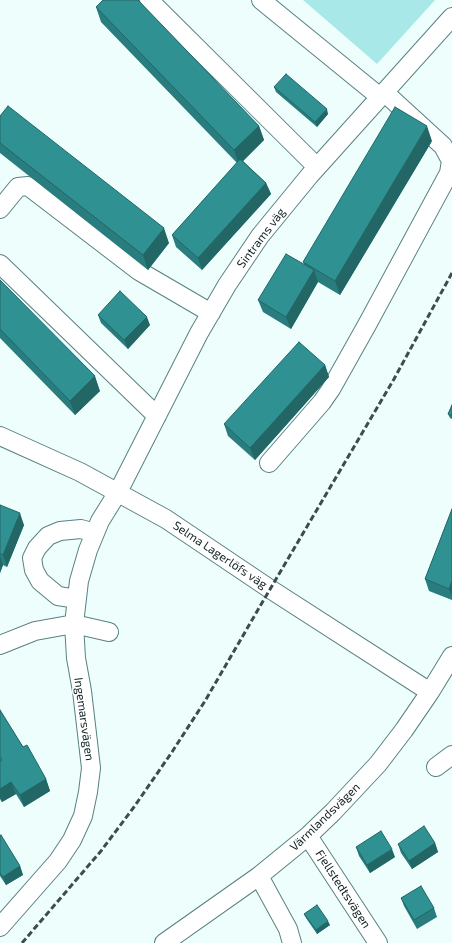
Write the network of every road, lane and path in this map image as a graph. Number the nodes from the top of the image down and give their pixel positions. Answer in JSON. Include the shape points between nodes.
{"nodes":[{"id":1,"x":149,"y":0,"type":"edge"},
{"id":2,"x":261,"y":0,"type":"edge"},
{"id":3,"x":452,"y":17,"type":"edge"},
{"id":4,"x":382,"y":95,"type":"junction"},
{"id":5,"x":317,"y":167,"type":"junction"},
{"id":6,"x":0,"y":209,"type":"edge"},
{"id":7,"x":0,"y":264,"type":"edge"},
{"id":8,"x":210,"y":313,"type":"junction"},
{"id":9,"x":157,"y":416,"type":"junction"},
{"id":10,"x":0,"y":436,"type":"edge"},
{"id":11,"x":269,"y":462,"type":"dead end"},
{"id":12,"x":118,"y":492,"type":"junction"},
{"id":13,"x":95,"y":533,"type":"junction"},
{"id":14,"x":77,"y":599,"type":"junction"},
{"id":15,"x":74,"y":624,"type":"junction"},
{"id":16,"x":109,"y":632,"type":"dead end"},
{"id":17,"x":0,"y":645,"type":"edge"},
{"id":18,"x":452,"y":656,"type":"edge"},
{"id":19,"x":430,"y":692,"type":"junction"},
{"id":20,"x":452,"y":755,"type":"edge"},
{"id":21,"x":436,"y":766,"type":"dead end"},
{"id":22,"x":308,"y":836,"type":"junction"},
{"id":23,"x":259,"y":876,"type":"junction"},
{"id":24,"x":0,"y":926,"type":"edge"},
{"id":25,"x":164,"y":943,"type":"edge"},
{"id":26,"x":292,"y":943,"type":"edge"},
{"id":27,"x":378,"y":943,"type":"edge"}],
"edges":[{"from":1,"to":5,"type":"street"},
{"from":2,"to":4,"type":"street"},
{"from":3,"to":4,"type":"street","name":"Sintrams väg"},
{"from":4,"to":5,"type":"street","name":"Sintrams väg"},
{"from":4,"to":11,"type":"street","via":[[443,146],[451,161],[449,173],[331,389]]},
{"from":5,"to":8,"type":"street","name":"Sintrams väg","via":[[260,236]]},
{"from":6,"to":8,"type":"street","via":[[18,187],[28,186],[139,271]]},
{"from":7,"to":9,"type":"street"},
{"from":8,"to":9,"type":"street","name":"Sintrams väg"},
{"from":9,"to":12,"type":"street","name":"Sintrams väg"},
{"from":10,"to":12,"type":"street","name":"Selma Lagerlöfs väg"},
{"from":12,"to":13,"type":"street","name":"Ingemarsvägen"},
{"from":12,"to":19,"type":"street","name":"Selma Lagerlöfs väg","via":[[166,519]]},
{"from":13,"to":14,"type":"street","name":"Ingemarsvägen","via":[[81,573]]},
{"from":13,"to":14,"type":"street","via":[[81,529],[60,531],[48,536],[32,558],[34,570],[40,581],[58,596]]},
{"from":14,"to":15,"type":"street","name":"Ingemarsvägen"},
{"from":15,"to":16,"type":"street"},
{"from":15,"to":17,"type":"street","via":[[35,631]]},
{"from":15,"to":24,"type":"street","name":"Ingemarsvägen","via":[[91,768],[83,816],[72,840],[58,861]]},
{"from":18,"to":19,"type":"street","name":"Värmlandsvägen"},
{"from":19,"to":22,"type":"street","name":"Värmlandsvägen","via":[[378,764]]},
{"from":20,"to":21,"type":"street"},
{"from":22,"to":23,"type":"street","name":"Värmlandsvägen"},
{"from":22,"to":27,"type":"street","name":"Fjellstedtsvägen"},
{"from":23,"to":25,"type":"street","name":"Värmlandsvägen"},
{"from":23,"to":26,"type":"street","via":[[288,929]]}]}
